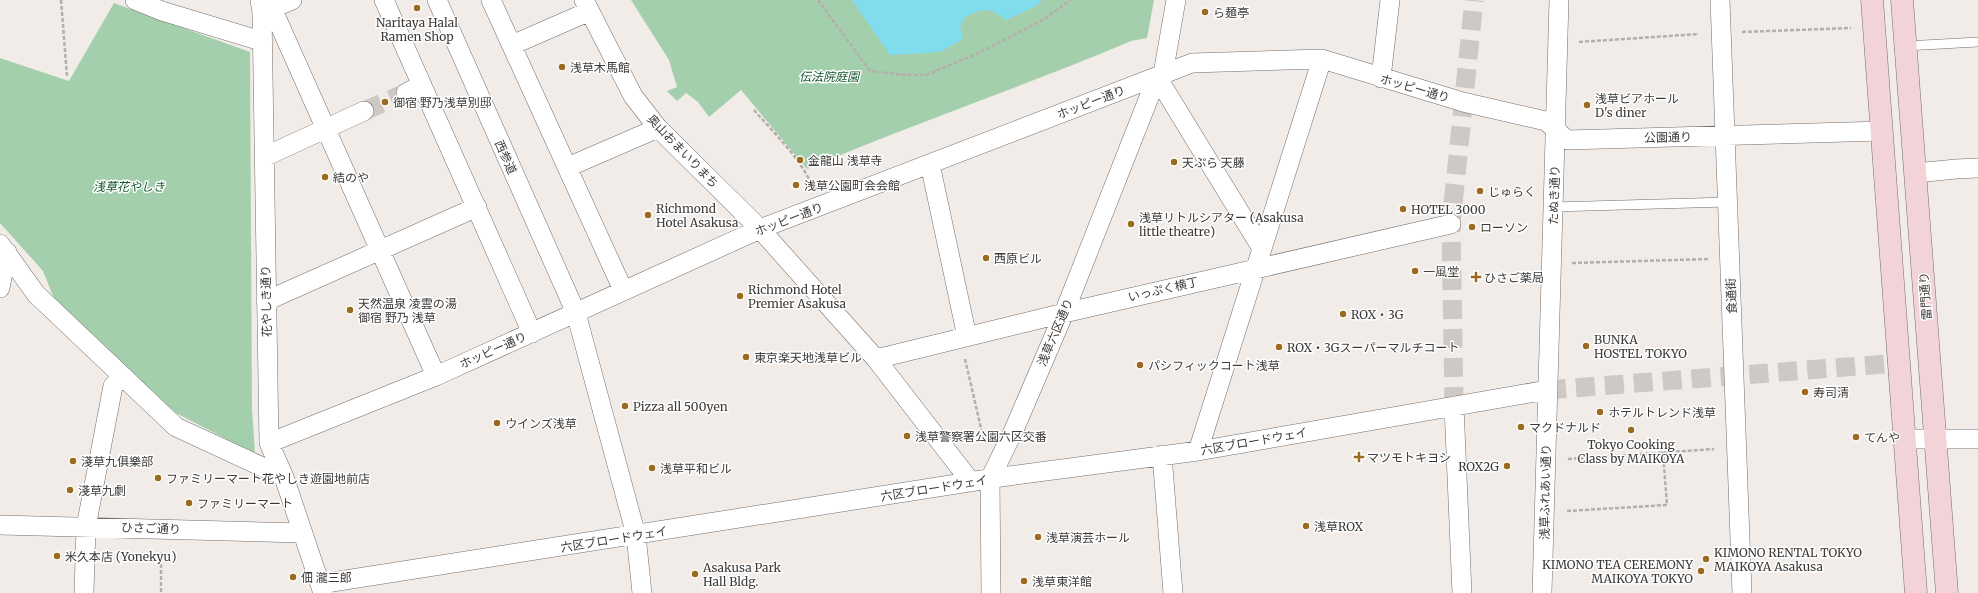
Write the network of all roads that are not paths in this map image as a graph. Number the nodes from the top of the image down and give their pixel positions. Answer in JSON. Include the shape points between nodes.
{"nodes":[{"id":1,"x":135,"y":0,"type":"edge"},
{"id":2,"x":292,"y":0,"type":"edge"},
{"id":3,"x":384,"y":0,"type":"edge"},
{"id":4,"x":437,"y":0,"type":"edge"},
{"id":5,"x":491,"y":0,"type":"edge"},
{"id":6,"x":1176,"y":0,"type":"edge"},
{"id":7,"x":1390,"y":0,"type":"edge"},
{"id":8,"x":1559,"y":0,"type":"edge"},
{"id":9,"x":1720,"y":0,"type":"edge"},
{"id":10,"x":1872,"y":0,"type":"edge"},
{"id":11,"x":1902,"y":0,"type":"edge"},
{"id":12,"x":163,"y":5,"type":"edge"},
{"id":13,"x":587,"y":5,"type":"edge"},
{"id":14,"x":265,"y":7,"type":"edge"},
{"id":15,"x":261,"y":41,"type":"junction"},
{"id":16,"x":1978,"y":42,"type":"edge"},
{"id":17,"x":512,"y":45,"type":"junction"},
{"id":18,"x":1905,"y":46,"type":"junction"},
{"id":19,"x":1322,"y":59,"type":"junction"},
{"id":20,"x":1160,"y":75,"type":"junction"},
{"id":21,"x":1381,"y":78,"type":"junction"},
{"id":22,"x":1463,"y":102,"type":"joint"},
{"id":23,"x":364,"y":111,"type":"tunnel mouth"},
{"id":24,"x":658,"y":128,"type":"junction"},
{"id":25,"x":325,"y":129,"type":"junction"},
{"id":26,"x":1556,"y":130,"type":"junction"},
{"id":27,"x":1882,"y":130,"type":"junction"},
{"id":28,"x":1724,"y":136,"type":"junction"},
{"id":29,"x":264,"y":157,"type":"junction"},
{"id":30,"x":930,"y":164,"type":"junction"},
{"id":31,"x":568,"y":167,"type":"junction"},
{"id":32,"x":1978,"y":168,"type":"edge"},
{"id":33,"x":1916,"y":173,"type":"junction"},
{"id":34,"x":1728,"y":202,"type":"junction"},
{"id":35,"x":477,"y":207,"type":"junction"},
{"id":36,"x":1553,"y":207,"type":"junction"},
{"id":37,"x":1451,"y":224,"type":"dead end"},
{"id":38,"x":760,"y":229,"type":"junction"},
{"id":39,"x":1261,"y":247,"type":"junction"},
{"id":40,"x":4,"y":248,"type":"edge"},
{"id":41,"x":380,"y":249,"type":"junction"},
{"id":42,"x":1256,"y":268,"type":"junction"},
{"id":43,"x":0,"y":288,"type":"edge"},
{"id":44,"x":624,"y":290,"type":"junction"},
{"id":45,"x":266,"y":301,"type":"junction"},
{"id":46,"x":576,"y":313,"type":"junction"},
{"id":47,"x":1064,"y":313,"type":"junction"},
{"id":48,"x":532,"y":333,"type":"junction"},
{"id":49,"x":964,"y":338,"type":"junction"},
{"id":50,"x":876,"y":359,"type":"junction"},
{"id":51,"x":123,"y":376,"type":"junction"},
{"id":52,"x":436,"y":376,"type":"junction"},
{"id":53,"x":1547,"y":390,"type":"junction"},
{"id":54,"x":1454,"y":406,"type":"junction"},
{"id":55,"x":1936,"y":438,"type":"junction"},
{"id":56,"x":1904,"y":439,"type":"junction"},
{"id":57,"x":1978,"y":439,"type":"edge"},
{"id":58,"x":270,"y":443,"type":"junction"},
{"id":59,"x":1198,"y":451,"type":"junction"},
{"id":60,"x":1162,"y":455,"type":"junction"},
{"id":61,"x":993,"y":472,"type":"junction"},
{"id":62,"x":284,"y":477,"type":"junction"},
{"id":63,"x":971,"y":482,"type":"junction"},
{"id":64,"x":0,"y":525,"type":"edge"},
{"id":65,"x":86,"y":526,"type":"junction"},
{"id":66,"x":302,"y":533,"type":"junction"},
{"id":67,"x":636,"y":535,"type":"junction"},
{"id":68,"x":322,"y":588,"type":"edge"},
{"id":69,"x":84,"y":593,"type":"edge"},
{"id":70,"x":642,"y":593,"type":"edge"},
{"id":71,"x":991,"y":593,"type":"edge"},
{"id":72,"x":1173,"y":593,"type":"edge"},
{"id":73,"x":1462,"y":593,"type":"edge"},
{"id":74,"x":1542,"y":593,"type":"edge"},
{"id":75,"x":1742,"y":593,"type":"edge"},
{"id":76,"x":1916,"y":593,"type":"edge"},
{"id":77,"x":1947,"y":593,"type":"edge"}],
"edges":[{"from":1,"to":12,"type":"street"},
{"from":2,"to":14,"type":"street"},
{"from":3,"to":35,"type":"street","via":[[414,89]]},
{"from":4,"to":46,"type":"street","name":"西参道"},
{"from":5,"to":17,"type":"street"},
{"from":6,"to":20,"type":"street","name":"浅草六区通り"},
{"from":7,"to":21,"type":"street"},
{"from":8,"to":26,"type":"street","name":"たぬき通り"},
{"from":9,"to":28,"type":"street","name":"食通街"},
{"from":10,"to":27,"type":"street"},
{"from":11,"to":18,"type":"street","name":"雷門通り"},
{"from":12,"to":15,"type":"street"},
{"from":13,"to":17,"type":"street"},
{"from":13,"to":24,"type":"street","name":"奥山おまいりまち","via":[[633,96]]},
{"from":14,"to":15,"type":"street","name":"花やしき通り"},
{"from":14,"to":25,"type":"street"},
{"from":15,"to":29,"type":"street","name":"花やしき通り"},
{"from":16,"to":18,"type":"lane"},
{"from":17,"to":31,"type":"street"},
{"from":18,"to":33,"type":"street","name":"雷門通り"},
{"from":19,"to":20,"type":"street","name":"ホッピー通り","via":[[1192,63]]},
{"from":19,"to":21,"type":"street","name":"ホッピー通り"},
{"from":19,"to":39,"type":"street"},
{"from":20,"to":30,"type":"street","name":"ホッピー通り"},
{"from":20,"to":39,"type":"street"},
{"from":20,"to":47,"type":"street","name":"浅草六区通り"},
{"from":21,"to":22,"type":"street","name":"ホッピー通り"},
{"from":22,"to":26,"type":"street","name":"公園通り","via":[[1546,121]]},
{"from":23,"to":25,"type":"street"},
{"from":24,"to":31,"type":"street"},
{"from":24,"to":38,"type":"street","name":"奥山おまいりまち"},
{"from":25,"to":29,"type":"street"},
{"from":25,"to":41,"type":"street"},
{"from":26,"to":28,"type":"street","name":"公園通り","via":[[1567,140]]},
{"from":26,"to":36,"type":"street","name":"たぬき通り"},
{"from":27,"to":28,"type":"street","name":"公園通り"},
{"from":27,"to":56,"type":"street"},
{"from":28,"to":34,"type":"street","name":"食通街"},
{"from":29,"to":45,"type":"street","name":"花やしき通り"},
{"from":30,"to":38,"type":"street","name":"ホッピー通り"},
{"from":30,"to":49,"type":"street"},
{"from":31,"to":44,"type":"street"},
{"from":32,"to":33,"type":"street"},
{"from":33,"to":55,"type":"street","name":"雷門通り"},
{"from":34,"to":36,"type":"lane"},
{"from":34,"to":75,"type":"street","name":"食通街"},
{"from":35,"to":41,"type":"street"},
{"from":35,"to":48,"type":"street"},
{"from":36,"to":53,"type":"street","name":"たぬき通り"},
{"from":37,"to":42,"type":"street","name":"いっぷく横丁"},
{"from":38,"to":44,"type":"street","name":"ホッピー通り"},
{"from":38,"to":50,"type":"street","name":"奥山おまいりまち"},
{"from":39,"to":42,"type":"street"},
{"from":40,"to":43,"type":"street"},
{"from":40,"to":51,"type":"street","via":[[36,294]]},
{"from":41,"to":45,"type":"street"},
{"from":41,"to":52,"type":"street"},
{"from":42,"to":47,"type":"street","name":"いっぷく横丁"},
{"from":42,"to":59,"type":"street"},
{"from":44,"to":46,"type":"street","name":"ホッピー通り"},
{"from":45,"to":58,"type":"street","name":"花やしき通り"},
{"from":46,"to":48,"type":"street","name":"ホッピー通り"},
{"from":46,"to":67,"type":"street","name":"西参道"},
{"from":47,"to":49,"type":"street","name":"いっぷく横丁"},
{"from":47,"to":61,"type":"street","name":"浅草六区通り"},
{"from":48,"to":52,"type":"street","name":"ホッピー通り"},
{"from":49,"to":50,"type":"street","name":"いっぷく横丁"},
{"from":50,"to":63,"type":"street","name":"奥山おまいりまち"},
{"from":51,"to":62,"type":"street","via":[[176,427]]},
{"from":51,"to":65,"type":"street","via":[[113,386]]},
{"from":52,"to":58,"type":"street","name":"ホッピー通り"},
{"from":53,"to":54,"type":"street","name":"六区ブロードウェイ"},
{"from":53,"to":74,"type":"street","name":"浅草ふれあい通り"},
{"from":54,"to":59,"type":"street","name":"六区ブロードウェイ"},
{"from":54,"to":73,"type":"street"},
{"from":55,"to":56,"type":"street"},
{"from":55,"to":57,"type":"street"},
{"from":55,"to":77,"type":"street","name":"雷門通り"},
{"from":56,"to":76,"type":"street"},
{"from":58,"to":62,"type":"street","name":"花やしき通り"},
{"from":59,"to":60,"type":"street","name":"六区ブロードウェイ"},
{"from":60,"to":61,"type":"street","name":"六区ブロードウェイ"},
{"from":60,"to":72,"type":"street"},
{"from":61,"to":63,"type":"street","name":"六区ブロードウェイ"},
{"from":61,"to":71,"type":"street","name":"浅草六区通り"},
{"from":62,"to":66,"type":"street","name":"花やしき通り"},
{"from":63,"to":67,"type":"street","name":"六区ブロードウェイ"},
{"from":64,"to":65,"type":"street","name":"ひさご通り"},
{"from":65,"to":66,"type":"street","name":"ひさご通り"},
{"from":65,"to":69,"type":"street"},
{"from":66,"to":68,"type":"street","name":"花やしき通り"},
{"from":67,"to":68,"type":"street","name":"六区ブロードウェイ"},
{"from":67,"to":70,"type":"street","name":"西参道"}]}
